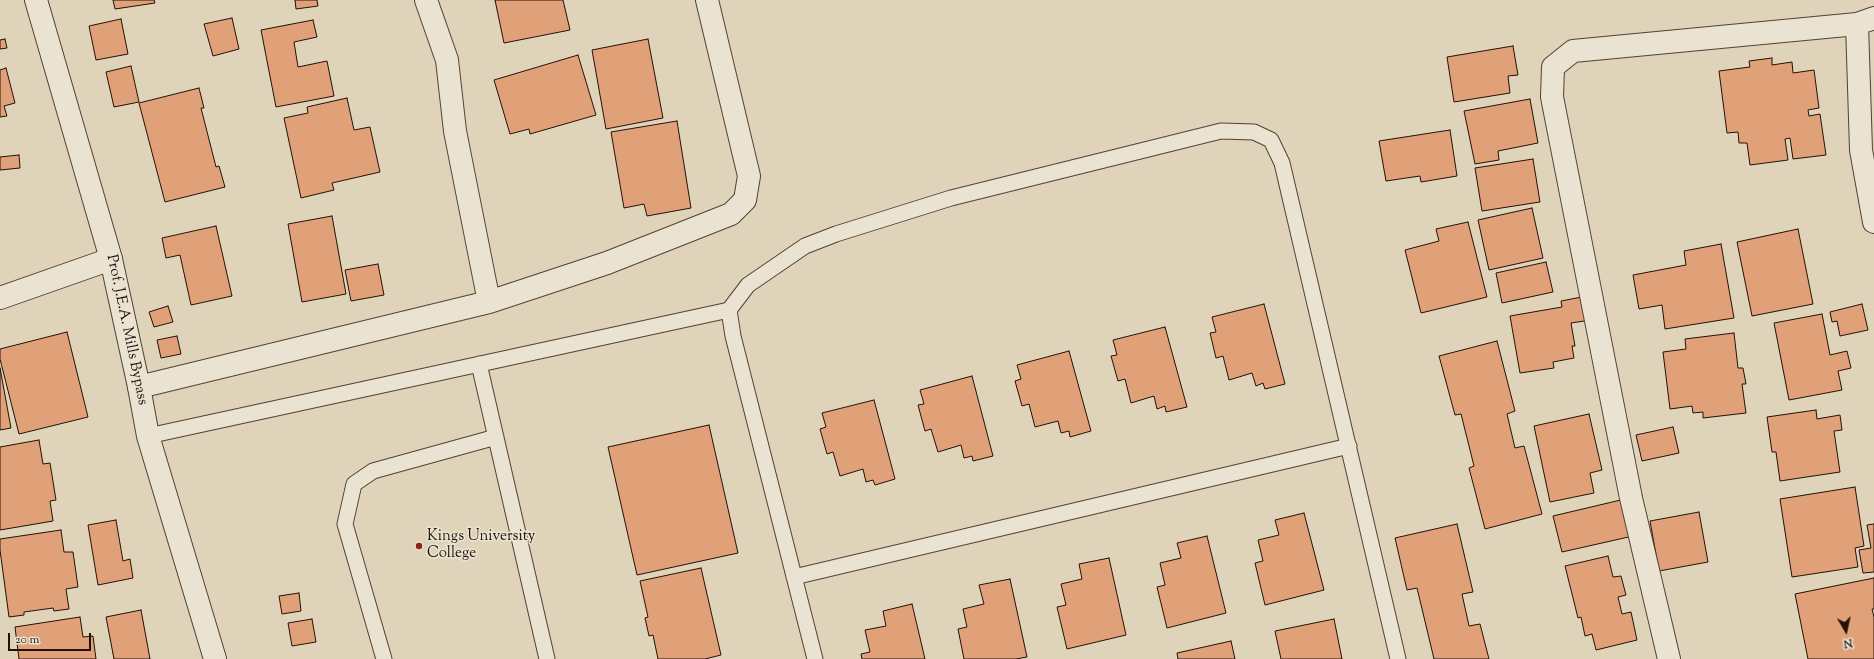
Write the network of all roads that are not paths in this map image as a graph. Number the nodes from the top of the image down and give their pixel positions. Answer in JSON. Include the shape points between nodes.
{"nodes":[{"id":1,"x":36,"y":0,"type":"edge"},
{"id":2,"x":426,"y":0,"type":"edge"},
{"id":3,"x":707,"y":0,"type":"edge"},
{"id":4,"x":1865,"y":21,"type":"edge"},
{"id":5,"x":1874,"y":222,"type":"edge"},
{"id":6,"x":111,"y":259,"type":"junction"},
{"id":7,"x":0,"y":298,"type":"edge"},
{"id":8,"x":489,"y":302,"type":"junction"},
{"id":9,"x":729,"y":310,"type":"junction"},
{"id":10,"x":480,"y":364,"type":"junction"},
{"id":11,"x":139,"y":386,"type":"junction"},
{"id":12,"x":148,"y":436,"type":"junction"},
{"id":13,"x":496,"y":437,"type":"junction"},
{"id":14,"x":1349,"y":446,"type":"junction"},
{"id":15,"x":794,"y":577,"type":"junction"},
{"id":16,"x":215,"y":659,"type":"edge"},
{"id":17,"x":384,"y":659,"type":"edge"},
{"id":18,"x":547,"y":659,"type":"edge"},
{"id":19,"x":815,"y":659,"type":"edge"},
{"id":20,"x":1398,"y":659,"type":"edge"},
{"id":21,"x":1669,"y":659,"type":"edge"}],
"edges":[{"from":1,"to":6,"type":"street","name":"Prof. J.E.A. Mills Bypass"},
{"from":2,"to":8,"type":"street","via":[[447,60],[455,131]]},
{"from":3,"to":8,"type":"street","via":[[749,176],[745,200],[731,214],[607,263]]},
{"from":4,"to":5,"type":"street","via":[[1860,150]]},
{"from":4,"to":21,"type":"street","via":[[1573,51],[1552,67],[1552,97],[1631,498]]},
{"from":6,"to":7,"type":"street"},
{"from":6,"to":11,"type":"street","name":"Prof. J.E.A. Mills Bypass"},
{"from":8,"to":11,"type":"street"},
{"from":9,"to":10,"type":"lane"},
{"from":9,"to":14,"type":"lane","via":[[748,286],[805,246],[836,234],[951,198],[1221,131],[1254,132],[1271,140],[1282,163]]},
{"from":9,"to":15,"type":"lane","via":[[733,336]]},
{"from":10,"to":12,"type":"lane"},
{"from":10,"to":13,"type":"lane"},
{"from":11,"to":12,"type":"street","name":"Prof. J.E.A. Mills Bypass"},
{"from":12,"to":16,"type":"street","name":"Prof. J.E.A. Mills Bypass"},
{"from":13,"to":17,"type":"lane","via":[[373,472],[354,484],[345,524]]},
{"from":13,"to":18,"type":"lane"},
{"from":14,"to":15,"type":"lane"},
{"from":14,"to":20,"type":"lane"},
{"from":15,"to":19,"type":"lane"}]}
